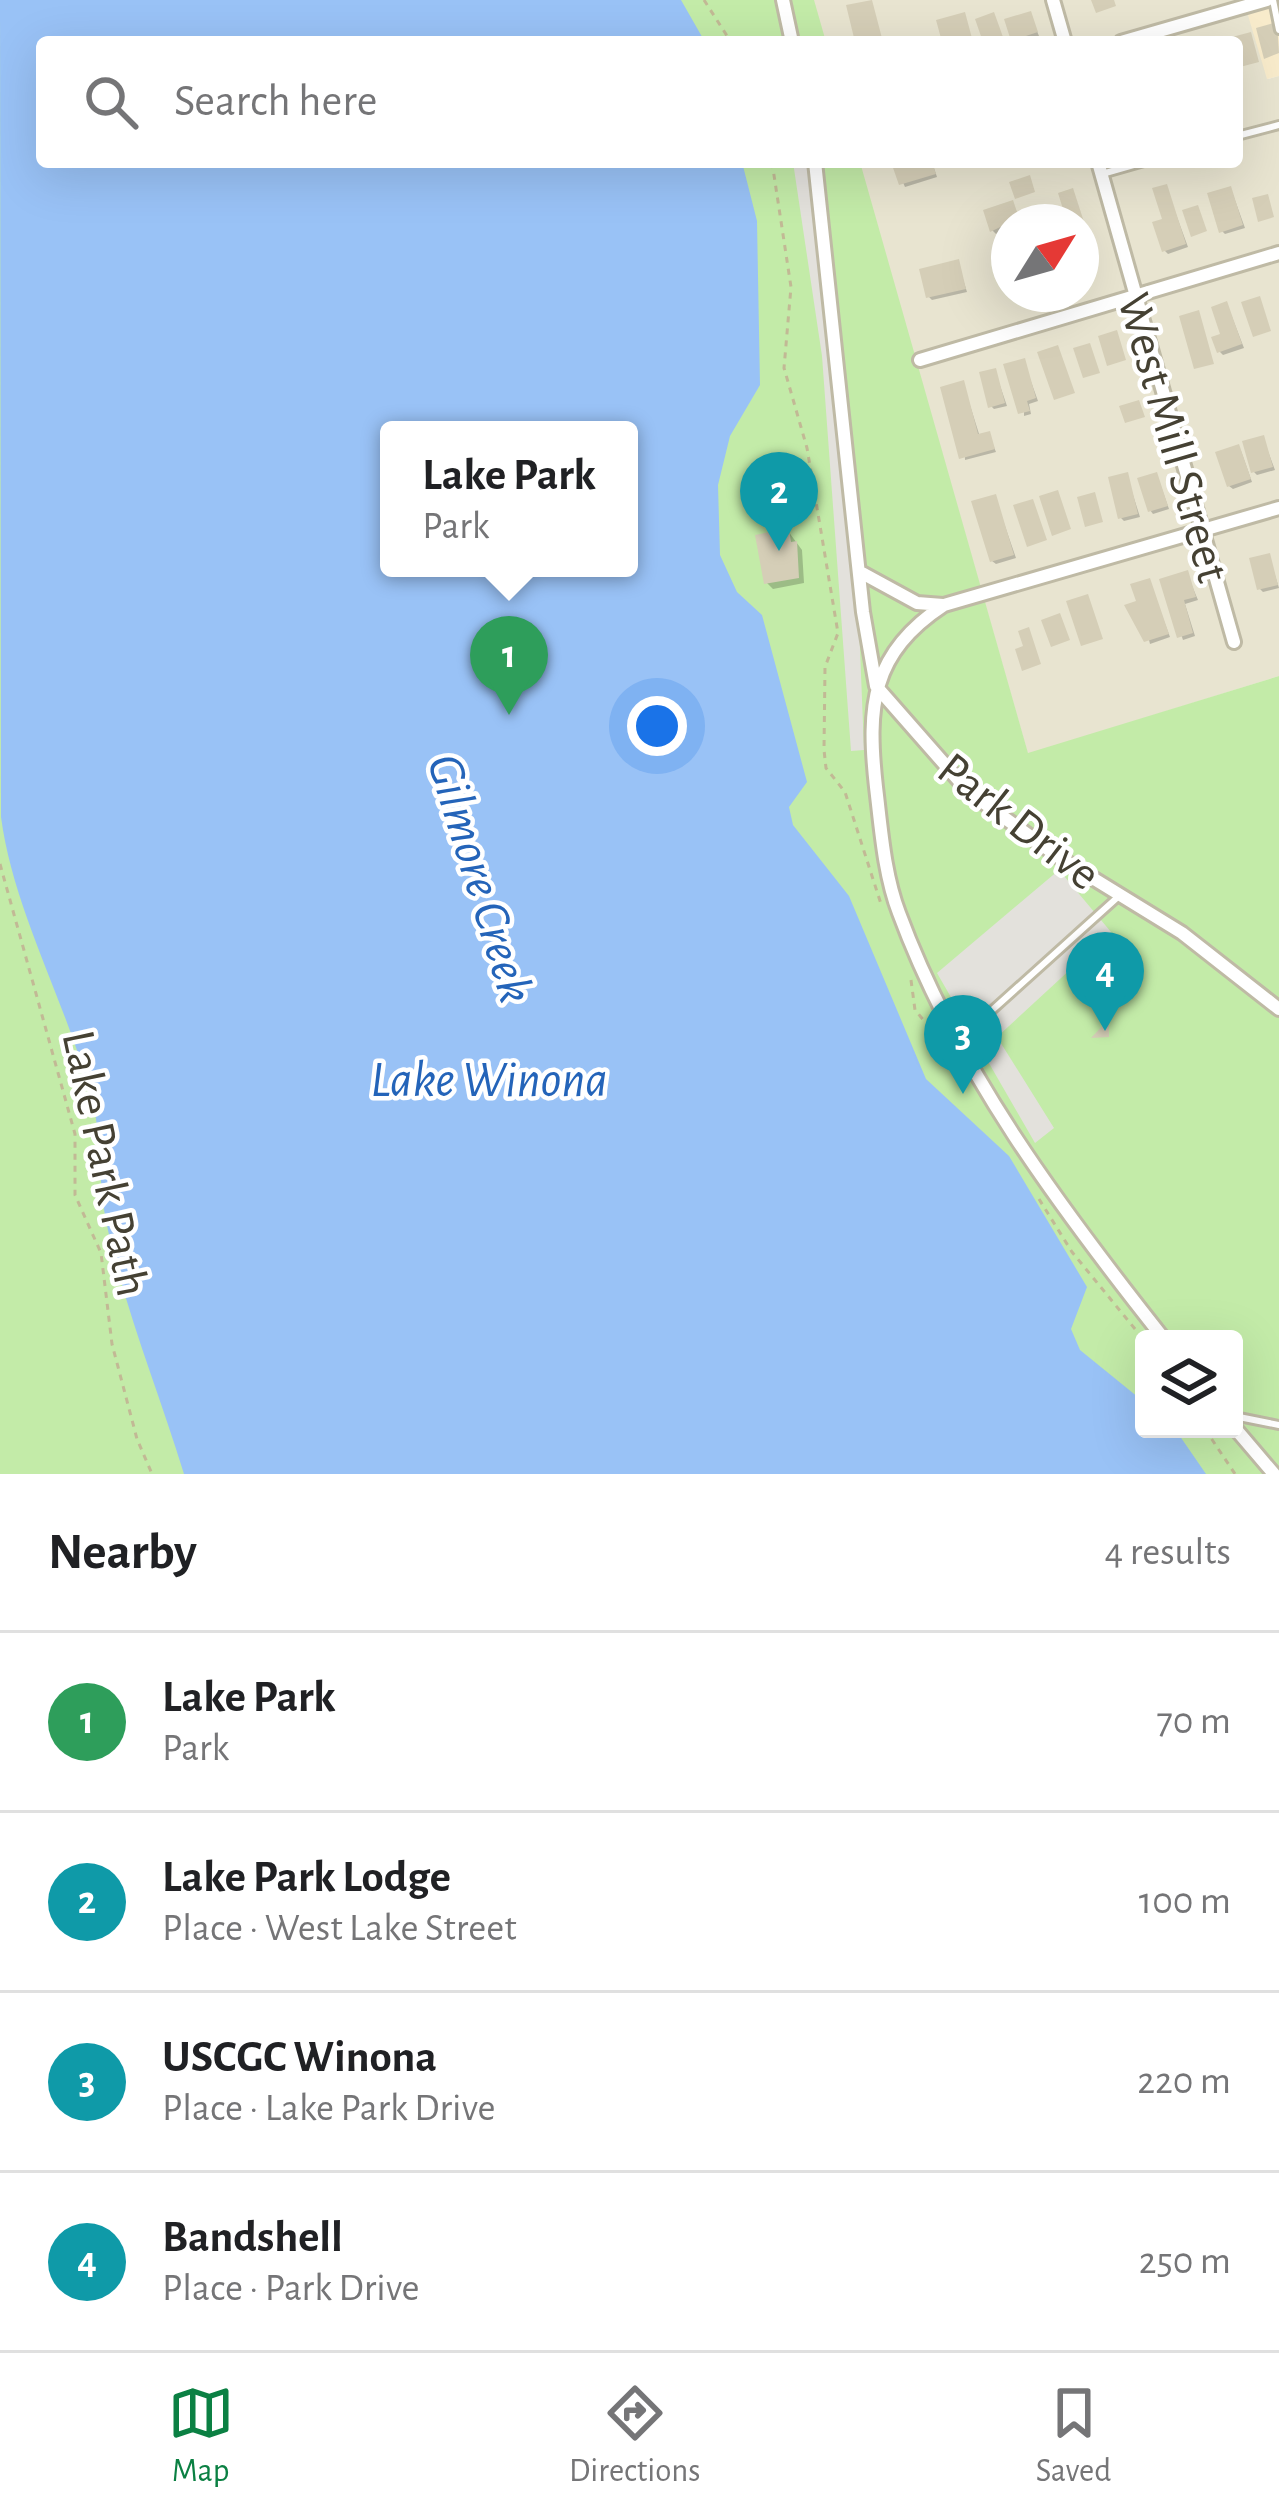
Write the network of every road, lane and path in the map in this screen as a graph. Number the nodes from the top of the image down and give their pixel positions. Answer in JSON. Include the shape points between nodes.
{"nodes":[{"id":1,"x":704,"y":0,"type":"edge"},
{"id":2,"x":783,"y":0,"type":"edge"},
{"id":3,"x":1053,"y":0,"type":"edge"},
{"id":4,"x":1270,"y":0,"type":"edge"},
{"id":5,"x":1279,"y":30,"type":"edge"},
{"id":6,"x":727,"y":36,"type":"edge"},
{"id":7,"x":791,"y":36,"type":"edge"},
{"id":8,"x":1063,"y":36,"type":"edge"},
{"id":9,"x":1142,"y":36,"type":"edge"},
{"id":10,"x":1279,"y":124,"type":"edge"},
{"id":11,"x":1243,"y":134,"type":"edge"},
{"id":12,"x":773,"y":168,"type":"edge"},
{"id":13,"x":816,"y":168,"type":"edge"},
{"id":14,"x":1100,"y":168,"type":"edge"},
{"id":15,"x":1279,"y":253,"type":"edge"},
{"id":16,"x":1135,"y":295,"type":"junction"},
{"id":17,"x":920,"y":360,"type":"dead end"},
{"id":18,"x":1279,"y":508,"type":"edge"},
{"id":19,"x":1201,"y":531,"type":"junction"},
{"id":20,"x":862,"y":573,"type":"junction"},
{"id":21,"x":944,"y":605,"type":"junction"},
{"id":22,"x":1234,"y":642,"type":"dead end"},
{"id":23,"x":876,"y":686,"type":"junction"},
{"id":24,"x":0,"y":864,"type":"edge"},
{"id":25,"x":1119,"y":896,"type":"junction"},
{"id":26,"x":880,"y":904,"type":"dead end"},
{"id":27,"x":911,"y":978,"type":"dead end"},
{"id":28,"x":1279,"y":1009,"type":"edge"},
{"id":29,"x":958,"y":1040,"type":"junction"},
{"id":30,"x":950,"y":1055,"type":"dead end"},
{"id":31,"x":1035,"y":1192,"type":"dead end"},
{"id":32,"x":1136,"y":1330,"type":"edge"},
{"id":33,"x":1157,"y":1330,"type":"edge"},
{"id":34,"x":1243,"y":1418,"type":"edge"},
{"id":35,"x":1279,"y":1425,"type":"edge"},
{"id":36,"x":1211,"y":1438,"type":"edge"},
{"id":37,"x":1243,"y":1438,"type":"edge"},
{"id":38,"x":152,"y":1474,"type":"edge"},
{"id":39,"x":1235,"y":1474,"type":"edge"},
{"id":40,"x":1274,"y":1474,"type":"edge"}],
"edges":[{"from":1,"to":6,"type":"path"},
{"from":2,"to":7,"type":"street"},
{"from":3,"to":8,"type":"street"},
{"from":4,"to":5,"type":"lane"},
{"from":4,"to":9,"type":"street"},
{"from":10,"to":11,"type":"lane"},
{"from":12,"to":26,"type":"path","via":[[791,287],[784,368],[807,448],[838,633],[825,667],[826,768],[845,792]]},
{"from":13,"to":20,"type":"street"},
{"from":14,"to":16,"type":"street","name":"West Mill Street"},
{"from":15,"to":16,"type":"street"},
{"from":16,"to":17,"type":"street"},
{"from":16,"to":19,"type":"street","name":"West Mill Street"},
{"from":18,"to":19,"type":"street"},
{"from":19,"to":21,"type":"street"},
{"from":19,"to":22,"type":"street","name":"West Mill Street"},
{"from":20,"to":21,"type":"street","via":[[917,603]]},
{"from":20,"to":23,"type":"street"},
{"from":21,"to":23,"type":"street","via":[[902,638]]},
{"from":23,"to":25,"type":"street","name":"Park Drive","via":[[969,792]]},
{"from":23,"to":29,"type":"street","via":[[869,725],[881,838],[898,911]]},
{"from":24,"to":38,"type":"path","name":"Lake Park Path","via":[[74,1134],[75,1195],[101,1253],[112,1344]]},
{"from":25,"to":28,"type":"street","name":"Park Drive","via":[[1182,933]]},
{"from":25,"to":29,"type":"lane","name":"Park Drive"},
{"from":27,"to":30,"type":"path","via":[[915,1010]]},
{"from":29,"to":33,"type":"street","via":[[1043,1181]]},
{"from":31,"to":32,"type":"path"},
{"from":34,"to":35,"type":"lane"},
{"from":36,"to":39,"type":"path"},
{"from":37,"to":40,"type":"street"}]}
